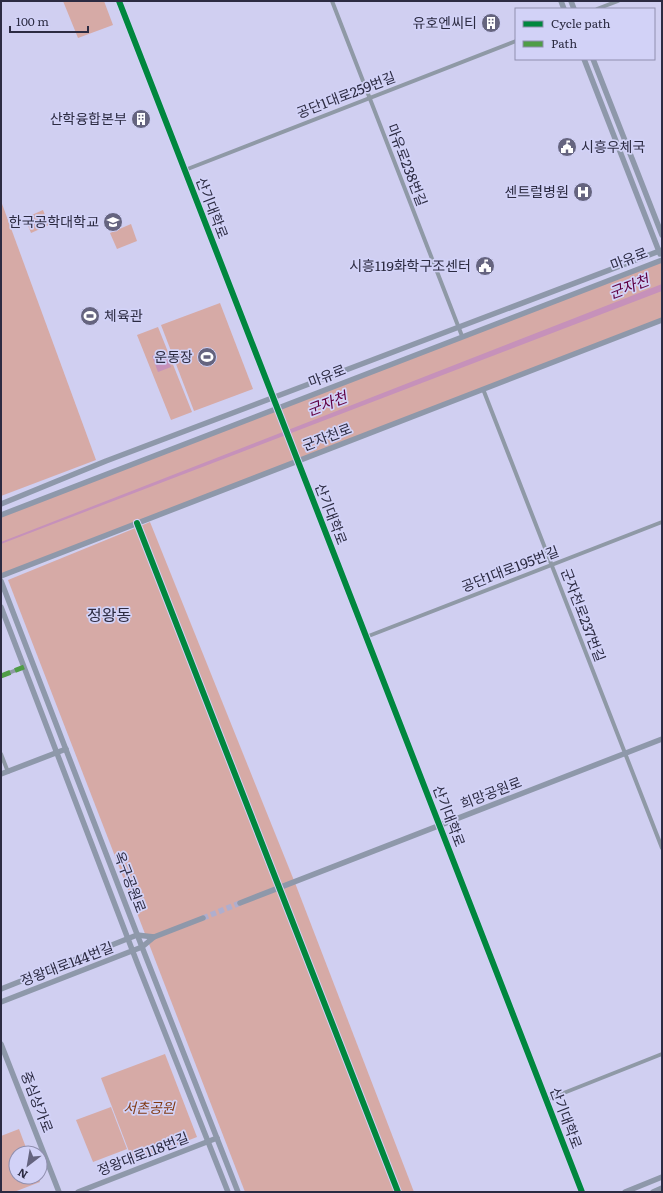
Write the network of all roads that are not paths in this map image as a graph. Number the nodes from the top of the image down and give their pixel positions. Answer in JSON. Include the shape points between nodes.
{"nodes":[{"id":1,"x":119,"y":1,"type":"edge"},
{"id":2,"x":332,"y":1,"type":"edge"},
{"id":3,"x":618,"y":1,"type":"edge"},
{"id":4,"x":600,"y":8,"type":"edge"},
{"id":5,"x":515,"y":41,"type":"edge"},
{"id":6,"x":584,"y":60,"type":"edge"},
{"id":7,"x":594,"y":60,"type":"edge"},
{"id":8,"x":370,"y":98,"type":"junction"},
{"id":9,"x":185,"y":170,"type":"junction"},
{"id":10,"x":662,"y":235,"type":"edge"},
{"id":11,"x":660,"y":250,"type":"edge"},
{"id":12,"x":662,"y":259,"type":"edge"},
{"id":13,"x":662,"y":320,"type":"edge"},
{"id":14,"x":459,"y":327,"type":"junction"},
{"id":15,"x":462,"y":336,"type":"junction"},
{"id":16,"x":483,"y":389,"type":"junction"},
{"id":17,"x":273,"y":398,"type":"junction"},
{"id":18,"x":277,"y":408,"type":"junction"},
{"id":19,"x":298,"y":461,"type":"junction"},
{"id":20,"x":1,"y":504,"type":"edge"},
{"id":21,"x":1,"y":515,"type":"edge"},
{"id":22,"x":662,"y":522,"type":"edge"},
{"id":23,"x":137,"y":523,"type":"junction"},
{"id":24,"x":551,"y":565,"type":"junction"},
{"id":25,"x":1,"y":576,"type":"edge"},
{"id":26,"x":1,"y":581,"type":"edge"},
{"id":27,"x":1,"y":607,"type":"edge"},
{"id":28,"x":366,"y":637,"type":"junction"},
{"id":29,"x":24,"y":667,"type":"junction"},
{"id":30,"x":1,"y":676,"type":"edge"},
{"id":31,"x":662,"y":739,"type":"edge"},
{"id":32,"x":66,"y":749,"type":"junction"},
{"id":33,"x":57,"y":753,"type":"junction"},
{"id":34,"x":1,"y":754,"type":"edge"},
{"id":35,"x":625,"y":754,"type":"junction"},
{"id":36,"x":8,"y":772,"type":"junction"},
{"id":37,"x":1,"y":774,"type":"edge"},
{"id":38,"x":440,"y":826,"type":"junction"},
{"id":39,"x":662,"y":848,"type":"edge"},
{"id":40,"x":279,"y":888,"type":"junction"},
{"id":41,"x":240,"y":903,"type":"tunnel mouth"},
{"id":42,"x":203,"y":918,"type":"tunnel mouth"},
{"id":43,"x":137,"y":935,"type":"junction"},
{"id":44,"x":154,"y":937,"type":"junction"},
{"id":45,"x":128,"y":939,"type":"junction"},
{"id":46,"x":142,"y":947,"type":"junction"},
{"id":47,"x":132,"y":951,"type":"junction"},
{"id":48,"x":1,"y":989,"type":"edge"},
{"id":49,"x":1,"y":1002,"type":"edge"},
{"id":50,"x":1,"y":1044,"type":"edge"},
{"id":51,"x":662,"y":1054,"type":"edge"},
{"id":52,"x":546,"y":1100,"type":"junction"},
{"id":53,"x":217,"y":1138,"type":"junction"},
{"id":54,"x":208,"y":1141,"type":"junction"},
{"id":55,"x":662,"y":1178,"type":"edge"},
{"id":56,"x":662,"y":1188,"type":"edge"},
{"id":57,"x":59,"y":1192,"type":"edge"},
{"id":58,"x":78,"y":1192,"type":"edge"},
{"id":59,"x":228,"y":1192,"type":"edge"},
{"id":60,"x":238,"y":1192,"type":"edge"},
{"id":61,"x":398,"y":1192,"type":"edge"},
{"id":62,"x":582,"y":1192,"type":"edge"},
{"id":63,"x":625,"y":1192,"type":"edge"},
{"id":64,"x":653,"y":1192,"type":"edge"}],
"edges":[{"from":1,"to":9,"type":"street","name":"산기대학로"},
{"from":2,"to":8,"type":"street","name":"마유로238번길"},
{"from":3,"to":4,"type":"street"},
{"from":5,"to":8,"type":"street","name":"공단1대로259번길"},
{"from":6,"to":11,"type":"street"},
{"from":7,"to":10,"type":"street"},
{"from":8,"to":9,"type":"street","name":"공단1대로259번길"},
{"from":8,"to":14,"type":"street","name":"마유로238번길"},
{"from":9,"to":17,"type":"street","name":"산기대학로"},
{"from":11,"to":12,"type":"street"},
{"from":11,"to":14,"type":"street","name":"마유로"},
{"from":12,"to":15,"type":"street","name":"마유로"},
{"from":13,"to":16,"type":"street","name":"군자천로"},
{"from":14,"to":15,"type":"street","name":"마유로238번길"},
{"from":14,"to":17,"type":"street","name":"마유로"},
{"from":15,"to":18,"type":"street","name":"마유로"},
{"from":16,"to":19,"type":"street","name":"군자천로"},
{"from":16,"to":24,"type":"street","name":"군자천로237번길"},
{"from":17,"to":18,"type":"street","name":"산기대학로"},
{"from":17,"to":20,"type":"street","name":"마유로"},
{"from":18,"to":19,"type":"street","name":"산기대학로"},
{"from":18,"to":21,"type":"street","name":"마유로"},
{"from":19,"to":23,"type":"street","name":"군자천로"},
{"from":19,"to":28,"type":"street","name":"산기대학로"},
{"from":22,"to":24,"type":"street","name":"공단1대로195번길"},
{"from":23,"to":25,"type":"street","name":"군자천로"},
{"from":23,"to":40,"type":"street"},
{"from":24,"to":28,"type":"street","name":"공단1대로195번길"},
{"from":24,"to":35,"type":"street","name":"군자천로237번길"},
{"from":26,"to":32,"type":"street","name":"옥구공원로"},
{"from":27,"to":29,"type":"street","name":"옥구공원로"},
{"from":28,"to":38,"type":"street","name":"산기대학로"},
{"from":29,"to":30,"type":"street"},
{"from":29,"to":33,"type":"street","name":"옥구공원로"},
{"from":31,"to":35,"type":"street","name":"희망공원로"},
{"from":32,"to":33,"type":"street"},
{"from":32,"to":43,"type":"street","name":"옥구공원로"},
{"from":33,"to":36,"type":"street"},
{"from":33,"to":45,"type":"street","name":"옥구공원로"},
{"from":34,"to":36,"type":"street"},
{"from":35,"to":38,"type":"street","name":"희망공원로"},
{"from":35,"to":39,"type":"street","name":"군자천로237번길"},
{"from":36,"to":37,"type":"street"},
{"from":38,"to":40,"type":"street","name":"희망공원로"},
{"from":38,"to":52,"type":"street","name":"산기대학로"},
{"from":40,"to":41,"type":"street","name":"희망공원로"},
{"from":40,"to":61,"type":"street"},
{"from":42,"to":44,"type":"street"},
{"from":43,"to":44,"type":"street"},
{"from":43,"to":45,"type":"street","name":"정왕대로144번길"},
{"from":43,"to":46,"type":"street","name":"옥구공원로"},
{"from":44,"to":46,"type":"street","name":"정왕대로144번길"},
{"from":45,"to":47,"type":"street","name":"옥구공원로"},
{"from":45,"to":48,"type":"street","name":"정왕대로144번길"},
{"from":46,"to":47,"type":"street","name":"정왕대로144번길"},
{"from":46,"to":53,"type":"street","name":"옥구공원로"},
{"from":47,"to":49,"type":"street","name":"정왕대로144번길"},
{"from":47,"to":54,"type":"street","name":"옥구공원로"},
{"from":50,"to":57,"type":"street","name":"중심상가로"},
{"from":51,"to":52,"type":"street"},
{"from":52,"to":62,"type":"street","name":"산기대학로"},
{"from":53,"to":54,"type":"street","name":"정왕대로118번길"},
{"from":53,"to":60,"type":"street","name":"옥구공원로"},
{"from":54,"to":58,"type":"street","name":"정왕대로118번길"},
{"from":54,"to":59,"type":"street","name":"옥구공원로"},
{"from":55,"to":63,"type":"street"},
{"from":56,"to":64,"type":"street"}]}
